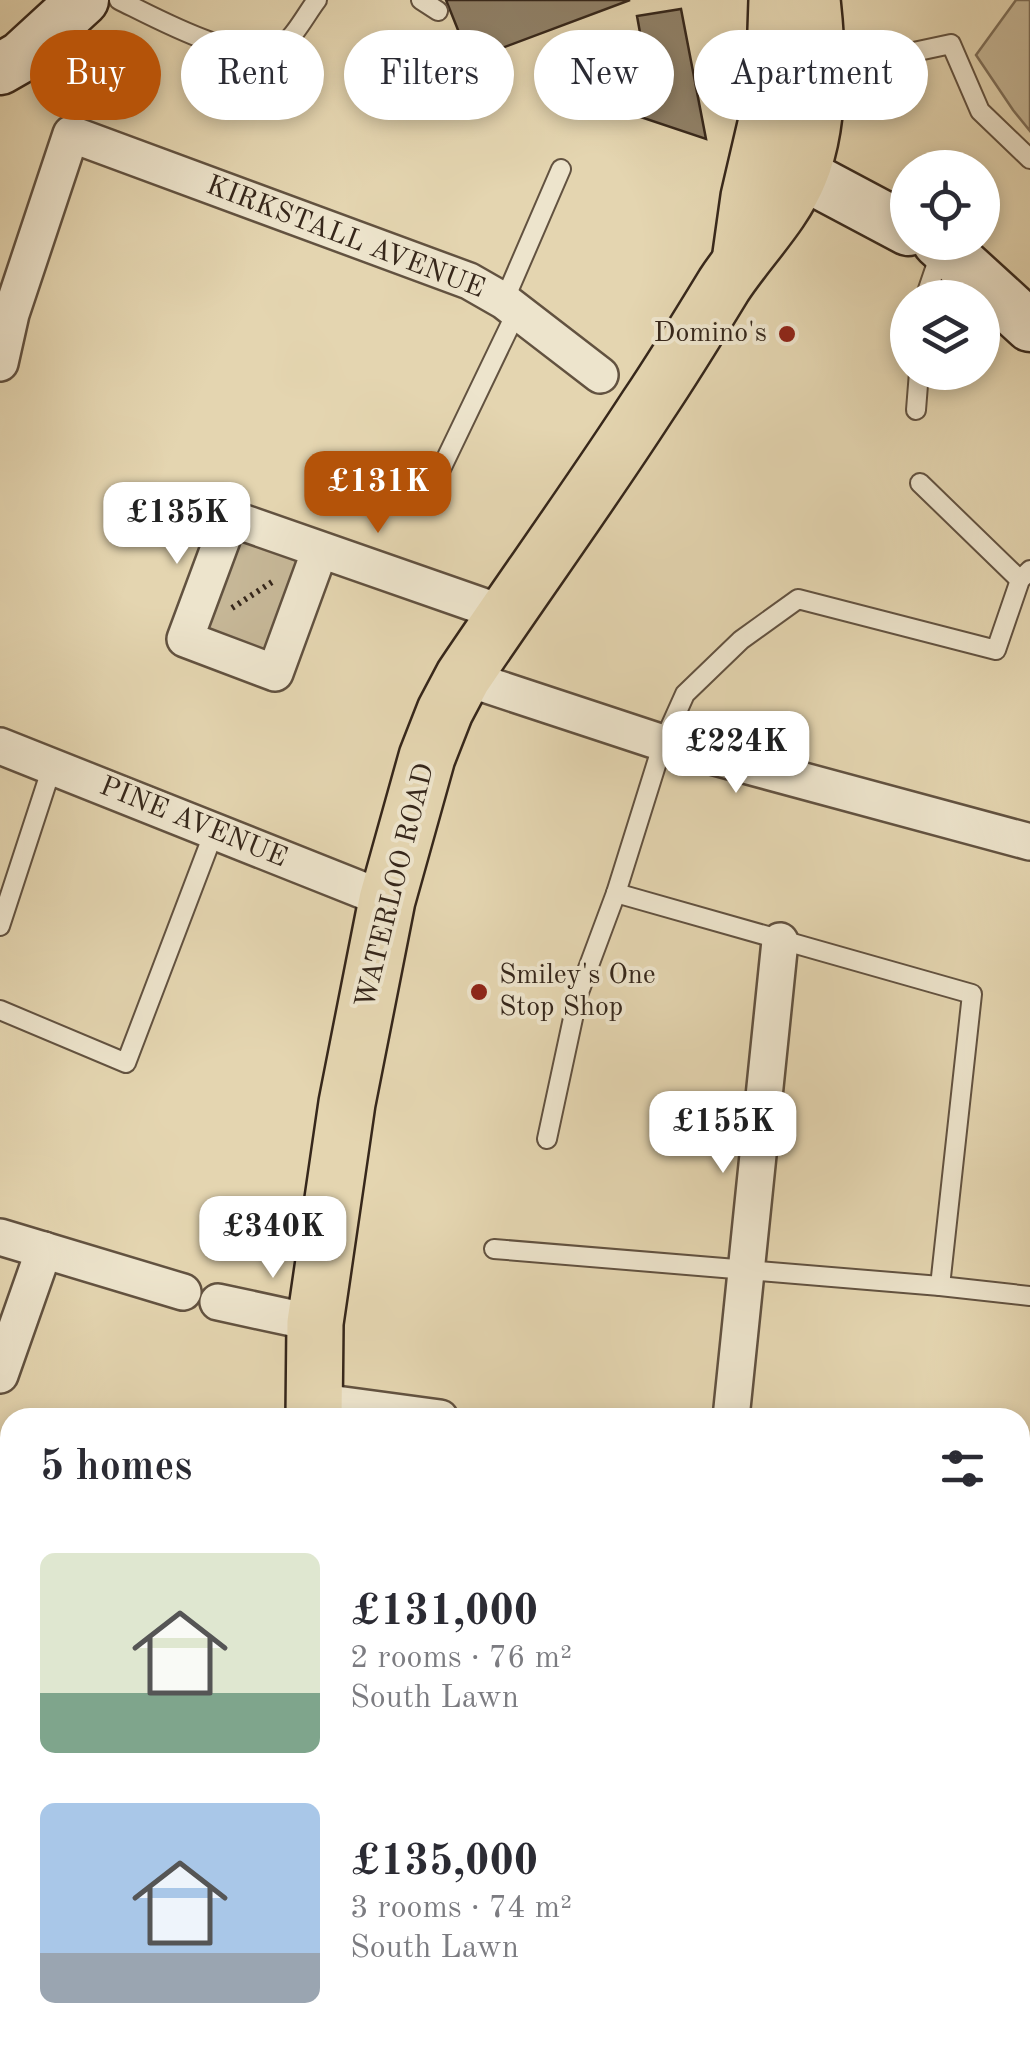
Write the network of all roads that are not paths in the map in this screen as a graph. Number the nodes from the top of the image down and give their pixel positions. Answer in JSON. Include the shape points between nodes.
{"nodes":[{"id":1,"x":83,"y":0,"type":"edge"},
{"id":2,"x":119,"y":0,"type":"edge"},
{"id":3,"x":317,"y":0,"type":"edge"},
{"id":4,"x":421,"y":0,"type":"edge"},
{"id":5,"x":776,"y":0,"type":"edge"},
{"id":6,"x":812,"y":0,"type":"edge"},
{"id":7,"x":438,"y":12,"type":"dead end"},
{"id":8,"x":815,"y":30,"type":"edge"},
{"id":9,"x":928,"y":49,"type":"edge"},
{"id":10,"x":0,"y":69,"type":"edge"},
{"id":11,"x":804,"y":120,"type":"edge"},
{"id":12,"x":785,"y":147,"type":"junction"},
{"id":13,"x":1030,"y":159,"type":"edge"},
{"id":14,"x":561,"y":169,"type":"dead end"},
{"id":15,"x":890,"y":190,"type":"edge"},
{"id":16,"x":890,"y":215,"type":"edge"},
{"id":17,"x":952,"y":260,"type":"edge"},
{"id":18,"x":511,"y":306,"type":"junction"},
{"id":19,"x":6,"y":312,"type":"edge"},
{"id":20,"x":1030,"y":326,"type":"edge"},
{"id":21,"x":0,"y":362,"type":"edge"},
{"id":22,"x":600,"y":375,"type":"dead end"},
{"id":23,"x":918,"y":390,"type":"edge"},
{"id":24,"x":916,"y":410,"type":"dead end"},
{"id":25,"x":442,"y":467,"type":"dead end"},
{"id":26,"x":920,"y":483,"type":"dead end"},
{"id":27,"x":320,"y":550,"type":"junction"},
{"id":28,"x":1025,"y":575,"type":"edge"},
{"id":29,"x":505,"y":614,"type":"junction"},
{"id":30,"x":464,"y":677,"type":"junction"},
{"id":31,"x":664,"y":743,"type":"junction"},
{"id":32,"x":0,"y":746,"type":"edge"},
{"id":33,"x":52,"y":766,"type":"junction"},
{"id":34,"x":214,"y":832,"type":"junction"},
{"id":35,"x":1030,"y":842,"type":"edge"},
{"id":36,"x":616,"y":893,"type":"junction"},
{"id":37,"x":387,"y":900,"type":"junction"},
{"id":38,"x":0,"y":926,"type":"edge"},
{"id":39,"x":780,"y":941,"type":"junction"},
{"id":40,"x":0,"y":1010,"type":"edge"},
{"id":41,"x":547,"y":1140,"type":"dead end"},
{"id":42,"x":0,"y":1237,"type":"edge"},
{"id":43,"x":494,"y":1248,"type":"dead end"},
{"id":44,"x":44,"y":1250,"type":"junction"},
{"id":45,"x":746,"y":1271,"type":"junction"},
{"id":46,"x":940,"y":1286,"type":"junction"},
{"id":47,"x":183,"y":1292,"type":"dead end"},
{"id":48,"x":1030,"y":1296,"type":"edge"},
{"id":49,"x":218,"y":1302,"type":"dead end"},
{"id":50,"x":315,"y":1323,"type":"junction"},
{"id":51,"x":0,"y":1375,"type":"edge"},
{"id":52,"x":314,"y":1408,"type":"edge"},
{"id":53,"x":731,"y":1408,"type":"edge"}],
"edges":[{"from":1,"to":10,"type":"street"},
{"from":2,"to":3,"type":"lane","via":[[225,48],[251,51],[286,42]]},
{"from":4,"to":7,"type":"lane"},
{"from":5,"to":12,"type":"highway","name":"WATERLOO ROAD","via":[[774,90]]},
{"from":6,"to":8,"type":"highway","name":"WATERLOO ROAD"},
{"from":9,"to":13,"type":"lane","via":[[951,44],[980,110]]},
{"from":11,"to":12,"type":"highway","name":"WATERLOO ROAD"},
{"from":12,"to":15,"type":"street","via":[[858,168]]},
{"from":12,"to":16,"type":"street"},
{"from":12,"to":29,"type":"highway","name":"WATERLOO ROAD","via":[[782,210],[740,262]]},
{"from":14,"to":18,"type":"lane"},
{"from":17,"to":20,"type":"street"},
{"from":18,"to":19,"type":"street","name":"KIRKSTALL AVENUE","via":[[469,281],[71,134]]},
{"from":18,"to":22,"type":"street","name":"KIRKSTALL AVENUE"},
{"from":18,"to":25,"type":"lane"},
{"from":19,"to":21,"type":"street"},
{"from":23,"to":24,"type":"lane"},
{"from":26,"to":28,"type":"lane"},
{"from":27,"to":27,"type":"street","via":[[230,518],[185,639],[275,672]]},
{"from":27,"to":29,"type":"street"},
{"from":28,"to":31,"type":"lane","via":[[996,650],[798,600],[740,640],[685,694]]},
{"from":29,"to":30,"type":"highway","name":"WATERLOO ROAD"},
{"from":30,"to":31,"type":"street"},
{"from":30,"to":37,"type":"highway","name":"WATERLOO ROAD","via":[[427,757]]},
{"from":31,"to":35,"type":"street"},
{"from":31,"to":36,"type":"lane"},
{"from":32,"to":33,"type":"street","name":"PINE AVENUE"},
{"from":33,"to":34,"type":"street","name":"PINE AVENUE"},
{"from":33,"to":38,"type":"lane"},
{"from":34,"to":37,"type":"street","name":"PINE AVENUE"},
{"from":34,"to":40,"type":"lane","via":[[126,1062]]},
{"from":36,"to":39,"type":"lane"},
{"from":36,"to":41,"type":"lane","via":[[578,995]]},
{"from":37,"to":50,"type":"highway","name":"WATERLOO ROAD","via":[[347,1103]]},
{"from":39,"to":45,"type":"street"},
{"from":39,"to":46,"type":"lane","via":[[972,994]]},
{"from":42,"to":44,"type":"street"},
{"from":43,"to":45,"type":"lane"},
{"from":44,"to":47,"type":"street"},
{"from":44,"to":51,"type":"street"},
{"from":45,"to":46,"type":"lane"},
{"from":45,"to":53,"type":"street"},
{"from":46,"to":48,"type":"lane"},
{"from":49,"to":50,"type":"street"},
{"from":50,"to":52,"type":"highway","name":"WATERLOO ROAD"}]}
